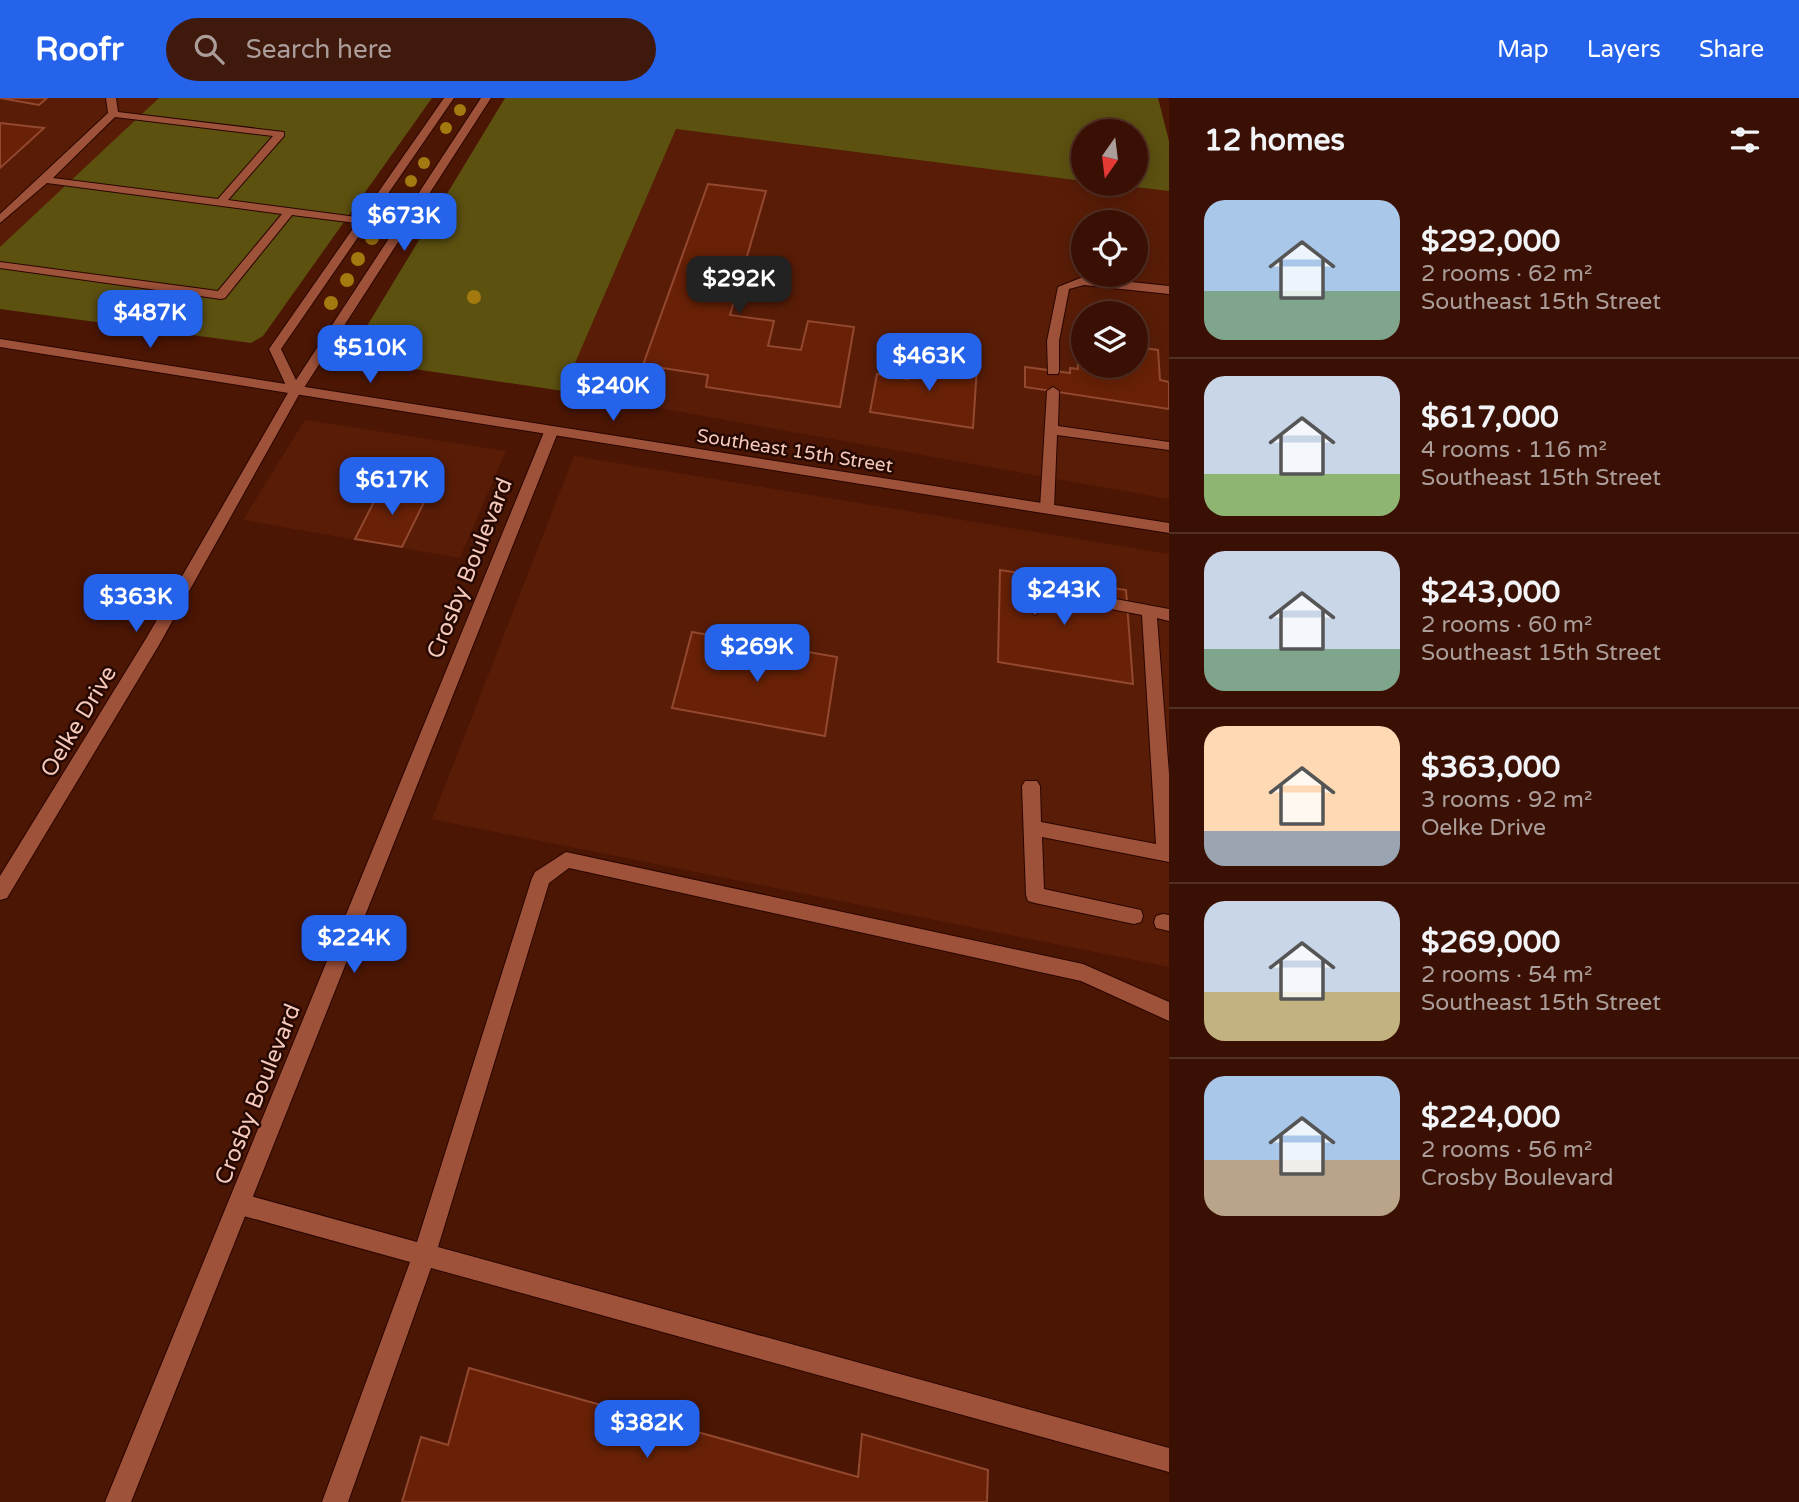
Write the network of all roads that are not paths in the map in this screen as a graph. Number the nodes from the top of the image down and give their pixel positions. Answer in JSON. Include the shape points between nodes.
{"nodes":[{"id":1,"x":111,"y":98,"type":"edge"},
{"id":2,"x":449,"y":98,"type":"edge"},
{"id":3,"x":486,"y":98,"type":"edge"},
{"id":4,"x":113,"y":114,"type":"junction"},
{"id":5,"x":45,"y":180,"type":"junction"},
{"id":6,"x":221,"y":202,"type":"junction"},
{"id":7,"x":290,"y":211,"type":"junction"},
{"id":8,"x":0,"y":220,"type":"edge"},
{"id":9,"x":364,"y":220,"type":"junction"},
{"id":10,"x":0,"y":265,"type":"edge"},
{"id":11,"x":1169,"y":290,"type":"edge"},
{"id":12,"x":0,"y":343,"type":"edge"},
{"id":13,"x":1053,"y":371,"type":"dead end"},
{"id":14,"x":295,"y":391,"type":"junction"},
{"id":15,"x":1053,"y":391,"type":"dead end"},
{"id":16,"x":1053,"y":430,"type":"junction"},
{"id":17,"x":551,"y":432,"type":"junction"},
{"id":18,"x":1169,"y":446,"type":"edge"},
{"id":19,"x":1047,"y":508,"type":"junction"},
{"id":20,"x":1169,"y":528,"type":"edge"},
{"id":21,"x":1035,"y":609,"type":"dead end"},
{"id":22,"x":1149,"y":611,"type":"junction"},
{"id":23,"x":1169,"y":615,"type":"edge"},
{"id":24,"x":1031,"y":786,"type":"dead end"},
{"id":25,"x":1032,"y":828,"type":"junction"},
{"id":26,"x":1168,"y":854,"type":"edge"},
{"id":27,"x":0,"y":892,"type":"edge"},
{"id":28,"x":1135,"y":916,"type":"dead end"},
{"id":29,"x":1169,"y":1012,"type":"edge"},
{"id":30,"x":240,"y":1204,"type":"junction"},
{"id":31,"x":425,"y":1253,"type":"junction"},
{"id":32,"x":1169,"y":1460,"type":"edge"},
{"id":33,"x":118,"y":1502,"type":"edge"},
{"id":34,"x":335,"y":1502,"type":"edge"}],
"edges":[{"from":1,"to":4,"type":"street"},
{"from":2,"to":9,"type":"street"},
{"from":3,"to":14,"type":"street","name":"Oelke Drive"},
{"from":4,"to":5,"type":"street"},
{"from":4,"to":6,"type":"street","via":[[280,134]]},
{"from":5,"to":6,"type":"street"},
{"from":5,"to":8,"type":"street"},
{"from":6,"to":7,"type":"street"},
{"from":7,"to":9,"type":"street"},
{"from":7,"to":10,"type":"street","via":[[221,295]]},
{"from":9,"to":14,"type":"street","via":[[275,349]]},
{"from":11,"to":13,"type":"street","via":[[1083,281],[1064,287],[1053,341]]},
{"from":12,"to":14,"type":"street","name":"Southeast 15th Street"},
{"from":14,"to":17,"type":"street","name":"Southeast 15th Street"},
{"from":14,"to":27,"type":"street","name":"Oelke Drive","via":[[153,641]]},
{"from":15,"to":16,"type":"street"},
{"from":16,"to":18,"type":"street"},
{"from":16,"to":19,"type":"street"},
{"from":17,"to":19,"type":"street","name":"Southeast 15th Street"},
{"from":17,"to":30,"type":"street","name":"Crosby Boulevard"},
{"from":19,"to":20,"type":"street","name":"Southeast 15th Street"},
{"from":21,"to":22,"type":"street","via":[[1035,589]]},
{"from":22,"to":23,"type":"street"},
{"from":22,"to":26,"type":"street"},
{"from":24,"to":25,"type":"street"},
{"from":25,"to":26,"type":"street"},
{"from":25,"to":28,"type":"street","via":[[1035,895]]},
{"from":29,"to":31,"type":"street","via":[[1083,973],[566,860],[541,878]]},
{"from":30,"to":31,"type":"street"},
{"from":30,"to":33,"type":"street","name":"Crosby Boulevard"},
{"from":31,"to":32,"type":"street"},
{"from":31,"to":34,"type":"street"}]}
